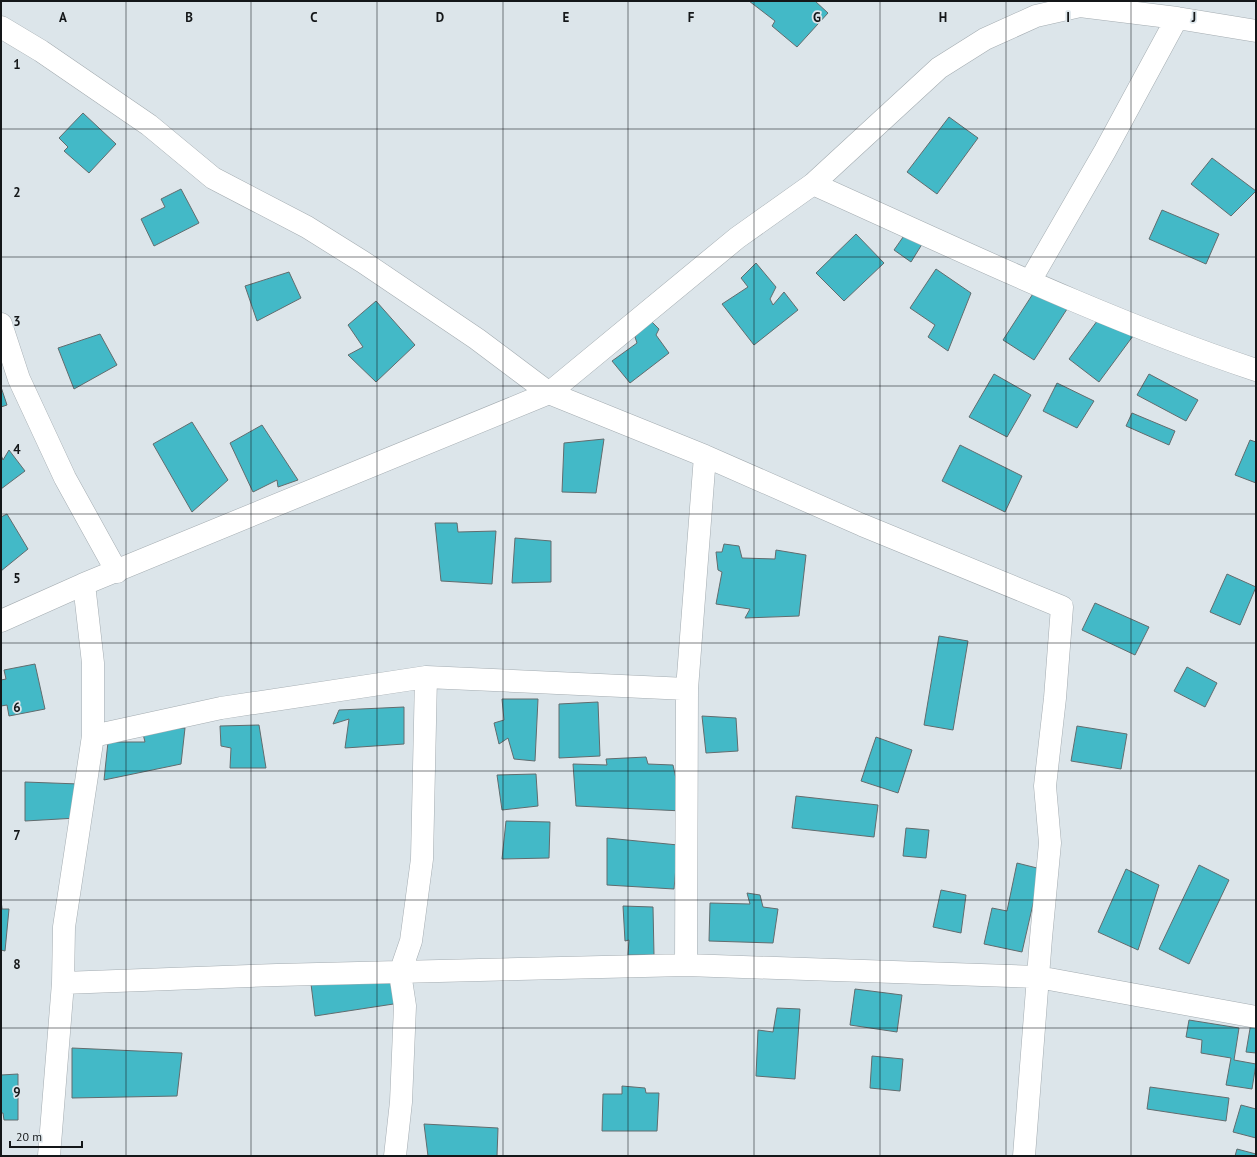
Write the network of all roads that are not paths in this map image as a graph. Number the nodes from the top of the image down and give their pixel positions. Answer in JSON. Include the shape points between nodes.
{"nodes":[{"id":1,"x":1177,"y":18,"type":"junction"},
{"id":2,"x":1,"y":27,"type":"edge"},
{"id":3,"x":1256,"y":32,"type":"edge"},
{"id":4,"x":813,"y":184,"type":"junction"},
{"id":5,"x":1030,"y":281,"type":"junction"},
{"id":6,"x":1,"y":324,"type":"edge"},
{"id":7,"x":1256,"y":370,"type":"edge"},
{"id":8,"x":549,"y":393,"type":"junction"},
{"id":9,"x":705,"y":456,"type":"junction"},
{"id":10,"x":117,"y":572,"type":"junction"},
{"id":11,"x":84,"y":584,"type":"junction"},
{"id":12,"x":1,"y":621,"type":"edge"},
{"id":13,"x":426,"y":677,"type":"junction"},
{"id":14,"x":688,"y":689,"type":"junction"},
{"id":15,"x":93,"y":736,"type":"junction"},
{"id":16,"x":686,"y":965,"type":"junction"},
{"id":17,"x":400,"y":973,"type":"junction"},
{"id":18,"x":1038,"y":976,"type":"junction"},
{"id":19,"x":63,"y":983,"type":"junction"},
{"id":20,"x":1256,"y":1017,"type":"edge"},
{"id":21,"x":49,"y":1156,"type":"edge"},
{"id":22,"x":395,"y":1156,"type":"edge"},
{"id":23,"x":1024,"y":1156,"type":"edge"}],
"edges":[{"from":1,"to":3,"type":"street"},
{"from":1,"to":4,"type":"street","via":[[1080,6],[1036,16],[985,39],[939,68]]},
{"from":1,"to":5,"type":"street","via":[[1105,151]]},
{"from":2,"to":8,"type":"street","via":[[41,51],[149,125],[213,178],[307,227],[363,262],[478,339]]},
{"from":4,"to":5,"type":"street"},
{"from":4,"to":8,"type":"street","via":[[737,238]]},
{"from":5,"to":7,"type":"street","via":[[1210,355]]},
{"from":6,"to":10,"type":"street","via":[[25,393],[65,478]]},
{"from":8,"to":9,"type":"street"},
{"from":8,"to":10,"type":"street"},
{"from":9,"to":14,"type":"street"},
{"from":9,"to":18,"type":"street","via":[[1062,608],[1056,698],[1045,786],[1050,843]]},
{"from":10,"to":11,"type":"street"},
{"from":11,"to":12,"type":"street"},
{"from":11,"to":15,"type":"street","via":[[93,663]]},
{"from":13,"to":14,"type":"street"},
{"from":13,"to":15,"type":"street","via":[[221,708]]},
{"from":13,"to":17,"type":"street","via":[[422,859],[411,941]]},
{"from":14,"to":16,"type":"street"},
{"from":15,"to":19,"type":"street","via":[[64,927]]},
{"from":16,"to":17,"type":"street"},
{"from":16,"to":18,"type":"street"},
{"from":17,"to":19,"type":"street"},
{"from":17,"to":22,"type":"street","via":[[405,1006],[401,1102]]},
{"from":18,"to":20,"type":"street"},
{"from":18,"to":23,"type":"street"},
{"from":19,"to":21,"type":"street"}]}
